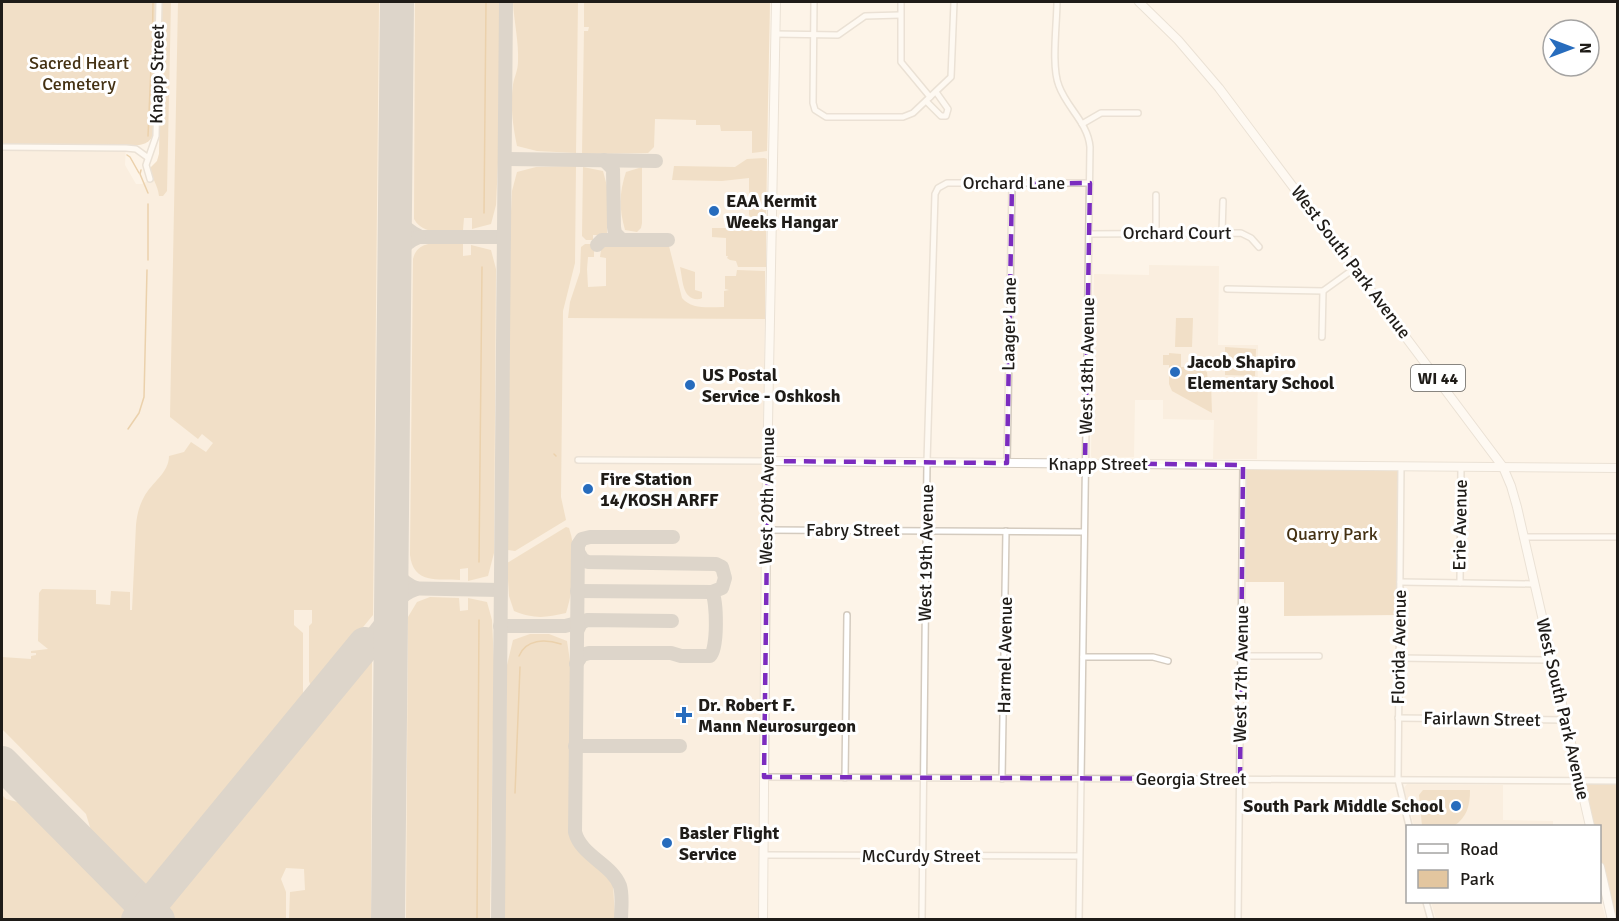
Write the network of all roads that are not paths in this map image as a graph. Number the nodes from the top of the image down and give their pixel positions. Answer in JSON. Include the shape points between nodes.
{"nodes":[{"id":1,"x":159,"y":2,"type":"edge"},
{"id":2,"x":776,"y":2,"type":"edge"},
{"id":3,"x":814,"y":2,"type":"edge"},
{"id":4,"x":901,"y":2,"type":"edge"},
{"id":5,"x":954,"y":2,"type":"edge"},
{"id":6,"x":1057,"y":2,"type":"edge"},
{"id":7,"x":1139,"y":2,"type":"edge"},
{"id":8,"x":900,"y":15,"type":"junction"},
{"id":9,"x":775,"y":34,"type":"junction"},
{"id":10,"x":814,"y":35,"type":"junction"},
{"id":11,"x":936,"y":93,"type":"junction"},
{"id":12,"x":928,"y":99,"type":"junction"},
{"id":13,"x":1138,"y":112,"type":"dead end"},
{"id":14,"x":1082,"y":124,"type":"junction"},
{"id":15,"x":2,"y":147,"type":"edge"},
{"id":16,"x":147,"y":157,"type":"junction"},
{"id":17,"x":150,"y":179,"type":"dead end"},
{"id":18,"x":1090,"y":183,"type":"junction"},
{"id":19,"x":1012,"y":184,"type":"junction"},
{"id":20,"x":938,"y":188,"type":"joint"},
{"id":21,"x":1156,"y":195,"type":"dead end"},
{"id":22,"x":1223,"y":201,"type":"dead end"},
{"id":23,"x":1156,"y":233,"type":"junction"},
{"id":24,"x":1222,"y":233,"type":"junction"},
{"id":25,"x":1090,"y":234,"type":"junction"},
{"id":26,"x":1259,"y":247,"type":"dead end"},
{"id":27,"x":1355,"y":268,"type":"junction"},
{"id":28,"x":1227,"y":289,"type":"dead end"},
{"id":29,"x":1323,"y":291,"type":"junction"},
{"id":30,"x":1323,"y":337,"type":"dead end"},
{"id":31,"x":578,"y":460,"type":"dead end"},
{"id":32,"x":768,"y":461,"type":"junction"},
{"id":33,"x":927,"y":462,"type":"junction"},
{"id":34,"x":1007,"y":463,"type":"junction"},
{"id":35,"x":1085,"y":463,"type":"junction"},
{"id":36,"x":1243,"y":465,"type":"junction"},
{"id":37,"x":1401,"y":466,"type":"junction"},
{"id":38,"x":1503,"y":466,"type":"junction"},
{"id":39,"x":1461,"y":467,"type":"junction"},
{"id":40,"x":1617,"y":468,"type":"edge"},
{"id":41,"x":766,"y":530,"type":"junction"},
{"id":42,"x":927,"y":531,"type":"junction"},
{"id":43,"x":1006,"y":531,"type":"junction"},
{"id":44,"x":1084,"y":532,"type":"junction"},
{"id":45,"x":1523,"y":537,"type":"junction"},
{"id":46,"x":1617,"y":537,"type":"edge"},
{"id":47,"x":1400,"y":582,"type":"junction"},
{"id":48,"x":1460,"y":583,"type":"junction"},
{"id":49,"x":1534,"y":584,"type":"junction"},
{"id":50,"x":847,"y":615,"type":"dead end"},
{"id":51,"x":1241,"y":656,"type":"junction"},
{"id":52,"x":1319,"y":656,"type":"dead end"},
{"id":53,"x":1083,"y":657,"type":"junction"},
{"id":54,"x":1398,"y":658,"type":"junction"},
{"id":55,"x":1551,"y":660,"type":"junction"},
{"id":56,"x":1168,"y":661,"type":"dead end"},
{"id":57,"x":1398,"y":718,"type":"junction"},
{"id":58,"x":1566,"y":720,"type":"junction"},
{"id":59,"x":764,"y":777,"type":"junction"},
{"id":60,"x":845,"y":778,"type":"junction"},
{"id":61,"x":923,"y":778,"type":"junction"},
{"id":62,"x":1081,"y":778,"type":"junction"},
{"id":63,"x":1002,"y":779,"type":"junction"},
{"id":64,"x":1240,"y":779,"type":"junction"},
{"id":65,"x":1398,"y":780,"type":"junction"},
{"id":66,"x":1579,"y":780,"type":"junction"},
{"id":67,"x":1617,"y":781,"type":"edge"},
{"id":68,"x":1409,"y":825,"type":"edge"},
{"id":69,"x":1590,"y":825,"type":"edge"},
{"id":70,"x":763,"y":855,"type":"junction"},
{"id":71,"x":923,"y":856,"type":"junction"},
{"id":72,"x":1079,"y":856,"type":"junction"},
{"id":73,"x":1601,"y":875,"type":"edge"},
{"id":74,"x":1426,"y":903,"type":"edge"},
{"id":75,"x":764,"y":920,"type":"edge"},
{"id":76,"x":922,"y":920,"type":"edge"},
{"id":77,"x":1079,"y":920,"type":"edge"},
{"id":78,"x":1238,"y":920,"type":"edge"},
{"id":79,"x":1431,"y":920,"type":"edge"},
{"id":80,"x":1612,"y":920,"type":"edge"}],
"edges":[{"from":1,"to":16,"type":"street","name":"Knapp Street","via":[[156,136]]},
{"from":2,"to":9,"type":"main road","name":"West 20th Avenue"},
{"from":3,"to":10,"type":"street"},
{"from":4,"to":8,"type":"street"},
{"from":5,"to":11,"type":"street","via":[[952,73]]},
{"from":6,"to":14,"type":"street","name":"West 18th Avenue","via":[[1056,77]]},
{"from":7,"to":27,"type":"main road","name":"West South Park Avenue","number":"WI 44","via":[[1219,88]]},
{"from":8,"to":10,"type":"street","via":[[865,16],[842,34]]},
{"from":8,"to":12,"type":"street","via":[[901,62]]},
{"from":9,"to":10,"type":"street"},
{"from":9,"to":32,"type":"main road","name":"West 20th Avenue"},
{"from":10,"to":12,"type":"street","via":[[813,103],[822,116],[903,117],[914,113]]},
{"from":11,"to":12,"type":"street"},
{"from":11,"to":12,"type":"street","via":[[948,109],[946,116],[941,116]]},
{"from":13,"to":14,"type":"street","via":[[1101,113]]},
{"from":14,"to":18,"type":"street","name":"West 18th Avenue","via":[[1090,141]]},
{"from":15,"to":16,"type":"street","via":[[126,148],[136,149]]},
{"from":16,"to":17,"type":"street","name":"Knapp Street"},
{"from":18,"to":19,"type":"street","name":"Orchard Lane"},
{"from":18,"to":25,"type":"street","name":"West 18th Avenue"},
{"from":19,"to":20,"type":"street","name":"Orchard Lane","via":[[947,183]]},
{"from":19,"to":34,"type":"street","name":"Laager Lane"},
{"from":20,"to":33,"type":"street","name":"West 19th Avenue"},
{"from":21,"to":23,"type":"street"},
{"from":22,"to":24,"type":"street"},
{"from":23,"to":24,"type":"street","name":"Orchard Court"},
{"from":23,"to":25,"type":"street","name":"Orchard Court"},
{"from":24,"to":26,"type":"street","name":"Orchard Court","via":[[1246,234]]},
{"from":25,"to":35,"type":"street","name":"West 18th Avenue"},
{"from":27,"to":29,"type":"street"},
{"from":27,"to":38,"type":"main road","name":"West South Park Avenue","number":"WI 44"},
{"from":28,"to":29,"type":"street"},
{"from":29,"to":30,"type":"street"},
{"from":31,"to":32,"type":"street","name":"Knapp Street"},
{"from":32,"to":33,"type":"main road","name":"Knapp Street"},
{"from":32,"to":41,"type":"main road","name":"West 20th Avenue"},
{"from":33,"to":34,"type":"main road","name":"Knapp Street"},
{"from":33,"to":42,"type":"street","name":"West 19th Avenue"},
{"from":34,"to":35,"type":"main road","name":"Knapp Street"},
{"from":35,"to":36,"type":"main road","name":"Knapp Street"},
{"from":35,"to":44,"type":"street","name":"West 18th Avenue"},
{"from":36,"to":37,"type":"main road","name":"Knapp Street"},
{"from":36,"to":51,"type":"street","name":"West 17th Avenue"},
{"from":37,"to":39,"type":"main road","name":"Knapp Street"},
{"from":37,"to":47,"type":"street","name":"Florida Avenue"},
{"from":38,"to":39,"type":"main road","name":"Knapp Street"},
{"from":38,"to":40,"type":"main road","name":"Knapp Street"},
{"from":38,"to":45,"type":"main road","name":"West South Park Avenue","number":"WI 44"},
{"from":39,"to":48,"type":"street","name":"Erie Avenue"},
{"from":41,"to":42,"type":"street","name":"Fabry Street"},
{"from":41,"to":59,"type":"main road","name":"West 20th Avenue"},
{"from":42,"to":43,"type":"street","name":"Fabry Street"},
{"from":42,"to":61,"type":"street","name":"West 19th Avenue"},
{"from":43,"to":44,"type":"street","name":"Fabry Street"},
{"from":43,"to":63,"type":"street","name":"Harmel Avenue"},
{"from":44,"to":53,"type":"street","name":"West 18th Avenue"},
{"from":45,"to":46,"type":"street"},
{"from":45,"to":49,"type":"main road","name":"West South Park Avenue","number":"WI 44"},
{"from":47,"to":48,"type":"street"},
{"from":47,"to":54,"type":"street","name":"Florida Avenue"},
{"from":48,"to":49,"type":"street"},
{"from":49,"to":55,"type":"main road","name":"West South Park Avenue","number":"WI 44"},
{"from":50,"to":60,"type":"street"},
{"from":51,"to":52,"type":"street"},
{"from":51,"to":64,"type":"street","name":"West 17th Avenue"},
{"from":53,"to":56,"type":"street","via":[[1153,657]]},
{"from":53,"to":62,"type":"street","name":"West 18th Avenue"},
{"from":54,"to":55,"type":"street"},
{"from":54,"to":57,"type":"street","name":"Florida Avenue"},
{"from":55,"to":58,"type":"main road","name":"West South Park Avenue","number":"WI 44"},
{"from":57,"to":58,"type":"street","name":"Fairlawn Street"},
{"from":57,"to":65,"type":"street","name":"Florida Avenue"},
{"from":58,"to":66,"type":"main road","name":"West South Park Avenue","number":"WI 44"},
{"from":59,"to":60,"type":"street","name":"Georgia Street"},
{"from":59,"to":70,"type":"main road","name":"West 20th Avenue"},
{"from":60,"to":61,"type":"street","name":"Georgia Street"},
{"from":61,"to":63,"type":"street","name":"Georgia Street"},
{"from":61,"to":71,"type":"street","name":"West 19th Avenue"},
{"from":62,"to":63,"type":"street","name":"Georgia Street"},
{"from":62,"to":64,"type":"street","name":"Georgia Street"},
{"from":62,"to":72,"type":"street","name":"West 18th Avenue"},
{"from":64,"to":65,"type":"street","name":"Georgia Street"},
{"from":64,"to":78,"type":"street","name":"West 17th Avenue"},
{"from":65,"to":66,"type":"street","name":"Georgia Street"},
{"from":65,"to":68,"type":"street","name":"Florida Avenue"},
{"from":66,"to":67,"type":"street","name":"Georgia Street"},
{"from":66,"to":69,"type":"main road","name":"West South Park Avenue","number":"WI 44"},
{"from":70,"to":71,"type":"street","name":"McCurdy Street"},
{"from":70,"to":75,"type":"main road","name":"West 20th Avenue"},
{"from":71,"to":72,"type":"street","name":"McCurdy Street"},
{"from":71,"to":76,"type":"street","name":"West 19th Avenue"},
{"from":72,"to":77,"type":"street","name":"West 18th Avenue"},
{"from":73,"to":80,"type":"main road"},
{"from":74,"to":79,"type":"street"}]}
